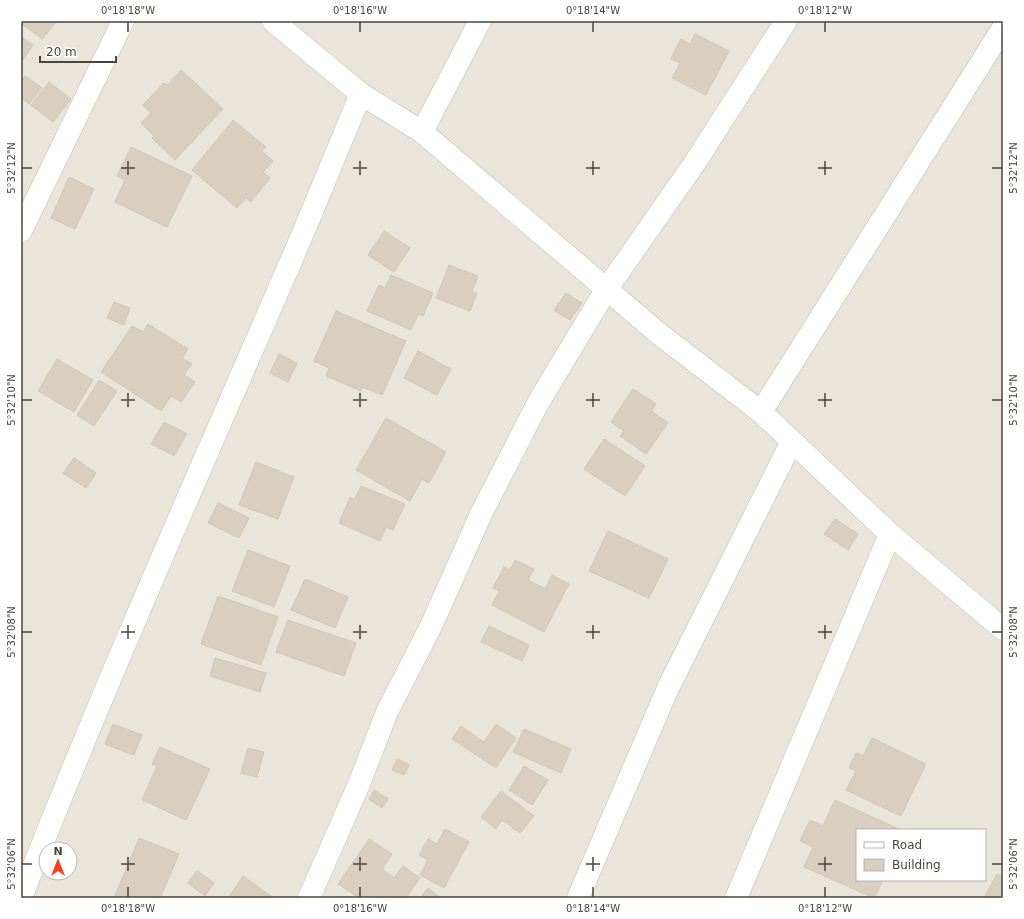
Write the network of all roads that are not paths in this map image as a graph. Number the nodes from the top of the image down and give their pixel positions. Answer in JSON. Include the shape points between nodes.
{"nodes":[{"id":1,"x":123,"y":21,"type":"edge"},
{"id":2,"x":273,"y":21,"type":"edge"},
{"id":3,"x":480,"y":21,"type":"edge"},
{"id":4,"x":786,"y":21,"type":"edge"},
{"id":5,"x":1003,"y":28,"type":"edge"},
{"id":6,"x":361,"y":94,"type":"junction"},
{"id":7,"x":422,"y":132,"type":"junction"},
{"id":8,"x":21,"y":231,"type":"edge"},
{"id":9,"x":606,"y":290,"type":"junction"},
{"id":10,"x":761,"y":412,"type":"junction"},
{"id":11,"x":792,"y":441,"type":"junction"},
{"id":12,"x":890,"y":534,"type":"junction"},
{"id":13,"x":1003,"y":629,"type":"edge"},
{"id":14,"x":21,"y":898,"type":"edge"},
{"id":15,"x":309,"y":898,"type":"edge"},
{"id":16,"x":578,"y":898,"type":"edge"},
{"id":17,"x":736,"y":898,"type":"edge"}],
"edges":[{"from":1,"to":8,"type":"street"},
{"from":2,"to":6,"type":"street"},
{"from":3,"to":7,"type":"street"},
{"from":4,"to":9,"type":"street","via":[[694,164]]},
{"from":5,"to":10,"type":"street"},
{"from":6,"to":7,"type":"street"},
{"from":6,"to":14,"type":"street","via":[[289,267],[137,616]]},
{"from":7,"to":9,"type":"street"},
{"from":9,"to":10,"type":"street","via":[[658,334]]},
{"from":9,"to":15,"type":"street","via":[[538,403],[481,514],[432,624],[387,712],[359,784]]},
{"from":10,"to":11,"type":"street"},
{"from":11,"to":12,"type":"street"},
{"from":11,"to":16,"type":"street","via":[[668,688]]},
{"from":12,"to":13,"type":"street"},
{"from":12,"to":17,"type":"street"}]}
